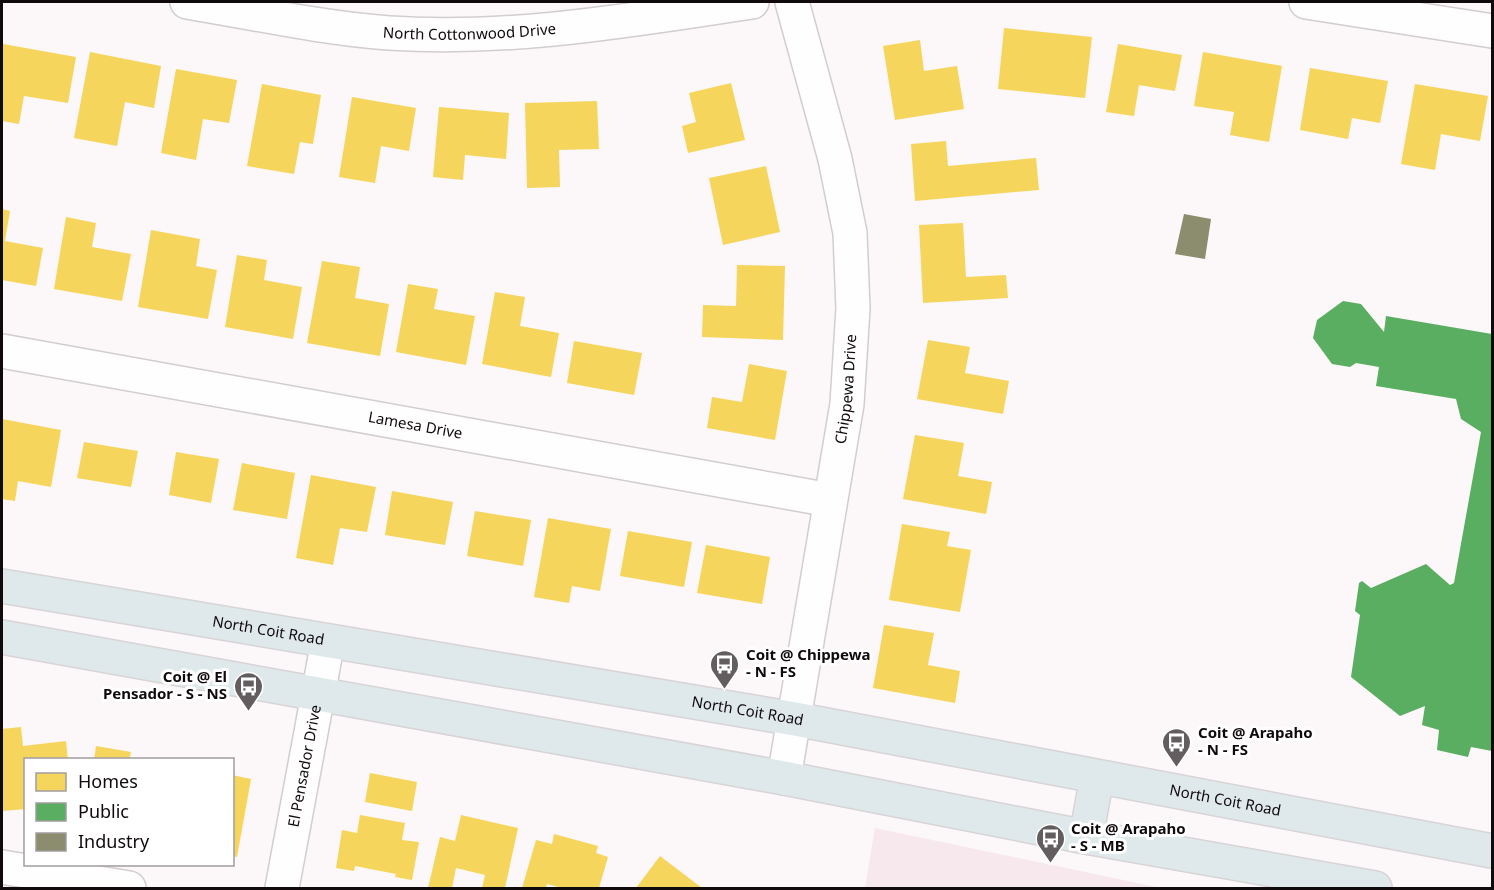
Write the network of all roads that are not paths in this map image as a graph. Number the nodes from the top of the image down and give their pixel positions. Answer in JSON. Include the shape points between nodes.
{"nodes":[{"id":1,"x":187,"y":2,"type":"edge"},
{"id":2,"x":752,"y":2,"type":"edge"},
{"id":3,"x":792,"y":2,"type":"edge"},
{"id":4,"x":1306,"y":2,"type":"edge"},
{"id":5,"x":1492,"y":31,"type":"edge"},
{"id":6,"x":2,"y":351,"type":"edge"},
{"id":7,"x":830,"y":500,"type":"junction"},
{"id":8,"x":2,"y":586,"type":"edge"},
{"id":9,"x":2,"y":637,"type":"edge"},
{"id":10,"x":328,"y":641,"type":"junction"},
{"id":11,"x":318,"y":694,"type":"junction"},
{"id":12,"x":795,"y":719,"type":"junction"},
{"id":13,"x":784,"y":777,"type":"junction"},
{"id":14,"x":1097,"y":777,"type":"junction"},
{"id":15,"x":1086,"y":837,"type":"junction"},
{"id":16,"x":1492,"y":851,"type":"edge"},
{"id":17,"x":2,"y":867,"type":"edge"},
{"id":18,"x":129,"y":888,"type":"edge"},
{"id":19,"x":282,"y":888,"type":"edge"},
{"id":20,"x":1375,"y":888,"type":"edge"}],
"edges":[{"from":1,"to":2,"type":"street","name":"North Cottonwood Drive","via":[[388,33],[458,35],[596,26]]},
{"from":3,"to":7,"type":"street","name":"Chippewa Drive","via":[[835,159],[850,233],[853,308],[847,404]]},
{"from":4,"to":5,"type":"street"},
{"from":6,"to":7,"type":"street","name":"Lamesa Drive"},
{"from":7,"to":12,"type":"street","name":"Chippewa Drive"},
{"from":8,"to":10,"type":"main road","name":"North Coit Road"},
{"from":9,"to":11,"type":"main road"},
{"from":10,"to":11,"type":"street","name":"El Pensador Drive"},
{"from":10,"to":12,"type":"main road","name":"North Coit Road"},
{"from":11,"to":13,"type":"main road"},
{"from":11,"to":19,"type":"street","name":"El Pensador Drive"},
{"from":12,"to":13,"type":"street","name":"Chippewa Drive"},
{"from":12,"to":14,"type":"main road","name":"North Coit Road"},
{"from":13,"to":15,"type":"main road"},
{"from":14,"to":15,"type":"main road"},
{"from":14,"to":16,"type":"main road","name":"North Coit Road"},
{"from":15,"to":20,"type":"main road"},
{"from":17,"to":18,"type":"street"}]}
